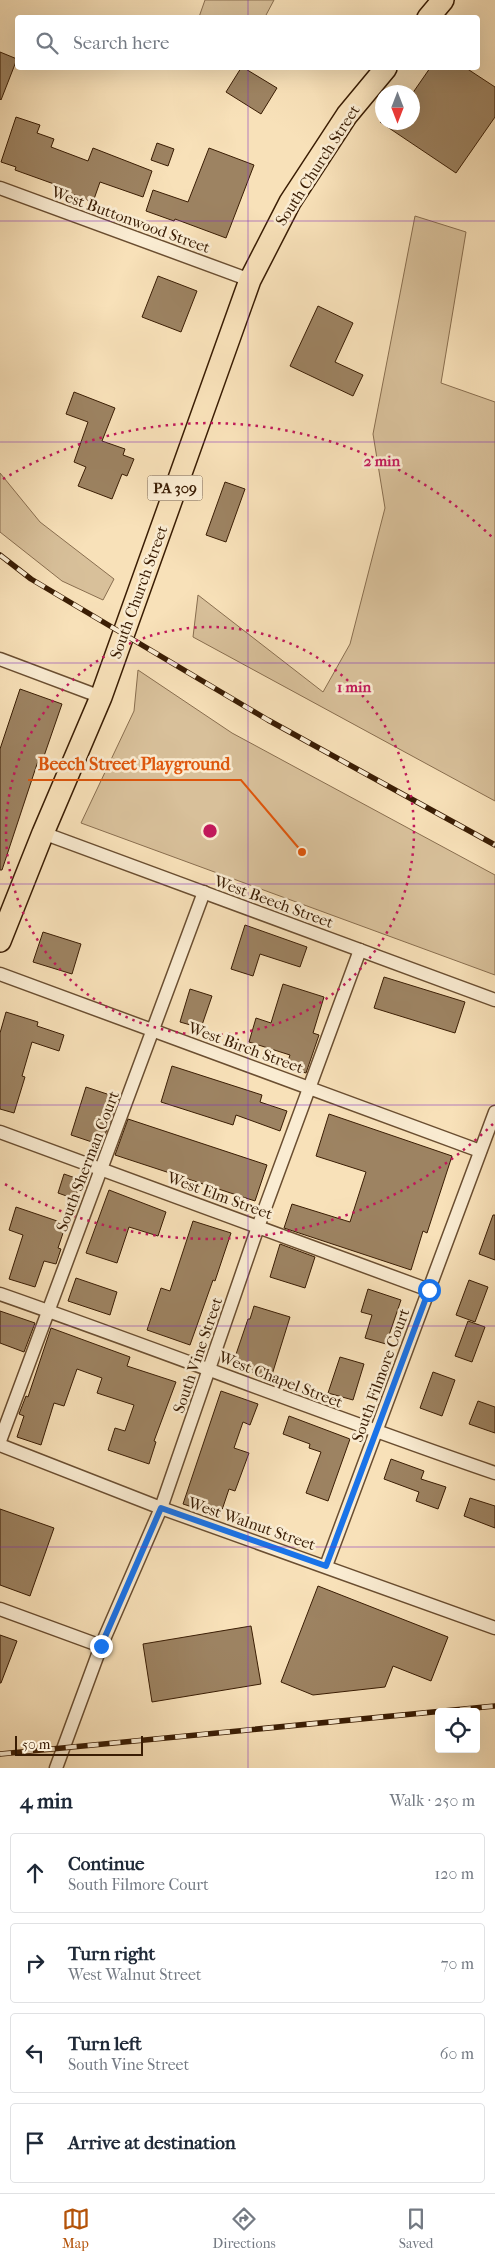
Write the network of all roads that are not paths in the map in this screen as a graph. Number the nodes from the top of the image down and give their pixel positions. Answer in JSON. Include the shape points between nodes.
{"nodes":[{"id":1,"x":443,"y":0,"type":"edge"},
{"id":2,"x":430,"y":15,"type":"edge"},
{"id":3,"x":384,"y":70,"type":"edge"},
{"id":4,"x":0,"y":188,"type":"edge"},
{"id":5,"x":250,"y":280,"type":"junction"},
{"id":6,"x":0,"y":660,"type":"edge"},
{"id":7,"x":101,"y":696,"type":"junction"},
{"id":8,"x":43,"y":833,"type":"junction"},
{"id":9,"x":204,"y":892,"type":"junction"},
{"id":10,"x":0,"y":941,"type":"edge"},
{"id":11,"x":360,"y":950,"type":"junction"},
{"id":12,"x":0,"y":974,"type":"edge"},
{"id":13,"x":495,"y":1000,"type":"edge"},
{"id":14,"x":153,"y":1030,"type":"junction"},
{"id":15,"x":309,"y":1088,"type":"junction"},
{"id":16,"x":495,"y":1112,"type":"edge"},
{"id":17,"x":0,"y":1132,"type":"edge"},
{"id":18,"x":480,"y":1151,"type":"junction"},
{"id":19,"x":101,"y":1169,"type":"junction"},
{"id":20,"x":258,"y":1227,"type":"junction"},
{"id":21,"x":429,"y":1290,"type":"junction"},
{"id":22,"x":0,"y":1294,"type":"edge"},
{"id":23,"x":48,"y":1311,"type":"junction"},
{"id":24,"x":210,"y":1369,"type":"junction"},
{"id":25,"x":376,"y":1432,"type":"junction"},
{"id":26,"x":0,"y":1442,"type":"edge"},
{"id":27,"x":0,"y":1446,"type":"edge"},
{"id":28,"x":495,"y":1473,"type":"edge"},
{"id":29,"x":161,"y":1508,"type":"junction"},
{"id":30,"x":326,"y":1566,"type":"junction"},
{"id":31,"x":0,"y":1609,"type":"edge"},
{"id":32,"x":495,"y":1628,"type":"edge"},
{"id":33,"x":101,"y":1646,"type":"junction"},
{"id":34,"x":56,"y":1768,"type":"edge"}],
"edges":[{"from":1,"to":2,"type":"highway"},
{"from":3,"to":5,"type":"highway","name":"South Church Street","number":"PA 309","via":[[346,115],[290,202]]},
{"from":4,"to":5,"type":"street","name":"West Buttonwood Street"},
{"from":5,"to":7,"type":"highway","name":"South Church Street","number":"PA 309"},
{"from":6,"to":7,"type":"street"},
{"from":7,"to":8,"type":"highway","name":"South Church Street","number":"PA 309"},
{"from":8,"to":9,"type":"street","name":"West Beech Street"},
{"from":8,"to":10,"type":"highway","name":"South Church Street","number":"PA 309"},
{"from":9,"to":11,"type":"street","name":"West Beech Street"},
{"from":9,"to":14,"type":"street","name":"South Sherman Court"},
{"from":11,"to":13,"type":"street","name":"West Beech Street"},
{"from":11,"to":15,"type":"street","name":"South Vine Street"},
{"from":12,"to":14,"type":"street","name":"West Birch Street"},
{"from":14,"to":15,"type":"street","name":"West Birch Street"},
{"from":14,"to":19,"type":"street","name":"South Sherman Court"},
{"from":15,"to":18,"type":"street","name":"West Birch Street"},
{"from":15,"to":20,"type":"street","name":"South Vine Street"},
{"from":16,"to":18,"type":"street","name":"South Filmore Court"},
{"from":17,"to":19,"type":"street","name":"West Elm Street"},
{"from":18,"to":21,"type":"street","name":"South Filmore Court"},
{"from":19,"to":20,"type":"street","name":"West Elm Street"},
{"from":19,"to":23,"type":"street","name":"South Sherman Court"},
{"from":20,"to":21,"type":"street","name":"West Elm Street"},
{"from":20,"to":24,"type":"street","name":"South Vine Street"},
{"from":21,"to":25,"type":"street","name":"South Filmore Court"},
{"from":22,"to":23,"type":"street","name":"West Chapel Street"},
{"from":23,"to":24,"type":"street","name":"West Chapel Street"},
{"from":23,"to":26,"type":"street","name":"South Sherman Court"},
{"from":24,"to":25,"type":"street","name":"West Chapel Street"},
{"from":24,"to":29,"type":"street","name":"South Vine Street"},
{"from":25,"to":28,"type":"street","name":"West Chapel Street"},
{"from":25,"to":30,"type":"street","name":"South Filmore Court"},
{"from":27,"to":29,"type":"street","name":"West Walnut Street"},
{"from":29,"to":30,"type":"street","name":"West Walnut Street"},
{"from":29,"to":33,"type":"street","name":"South Vine Street"},
{"from":30,"to":32,"type":"street","name":"West Walnut Street"},
{"from":31,"to":33,"type":"street"},
{"from":33,"to":34,"type":"street","name":"South Vine Street"}]}
